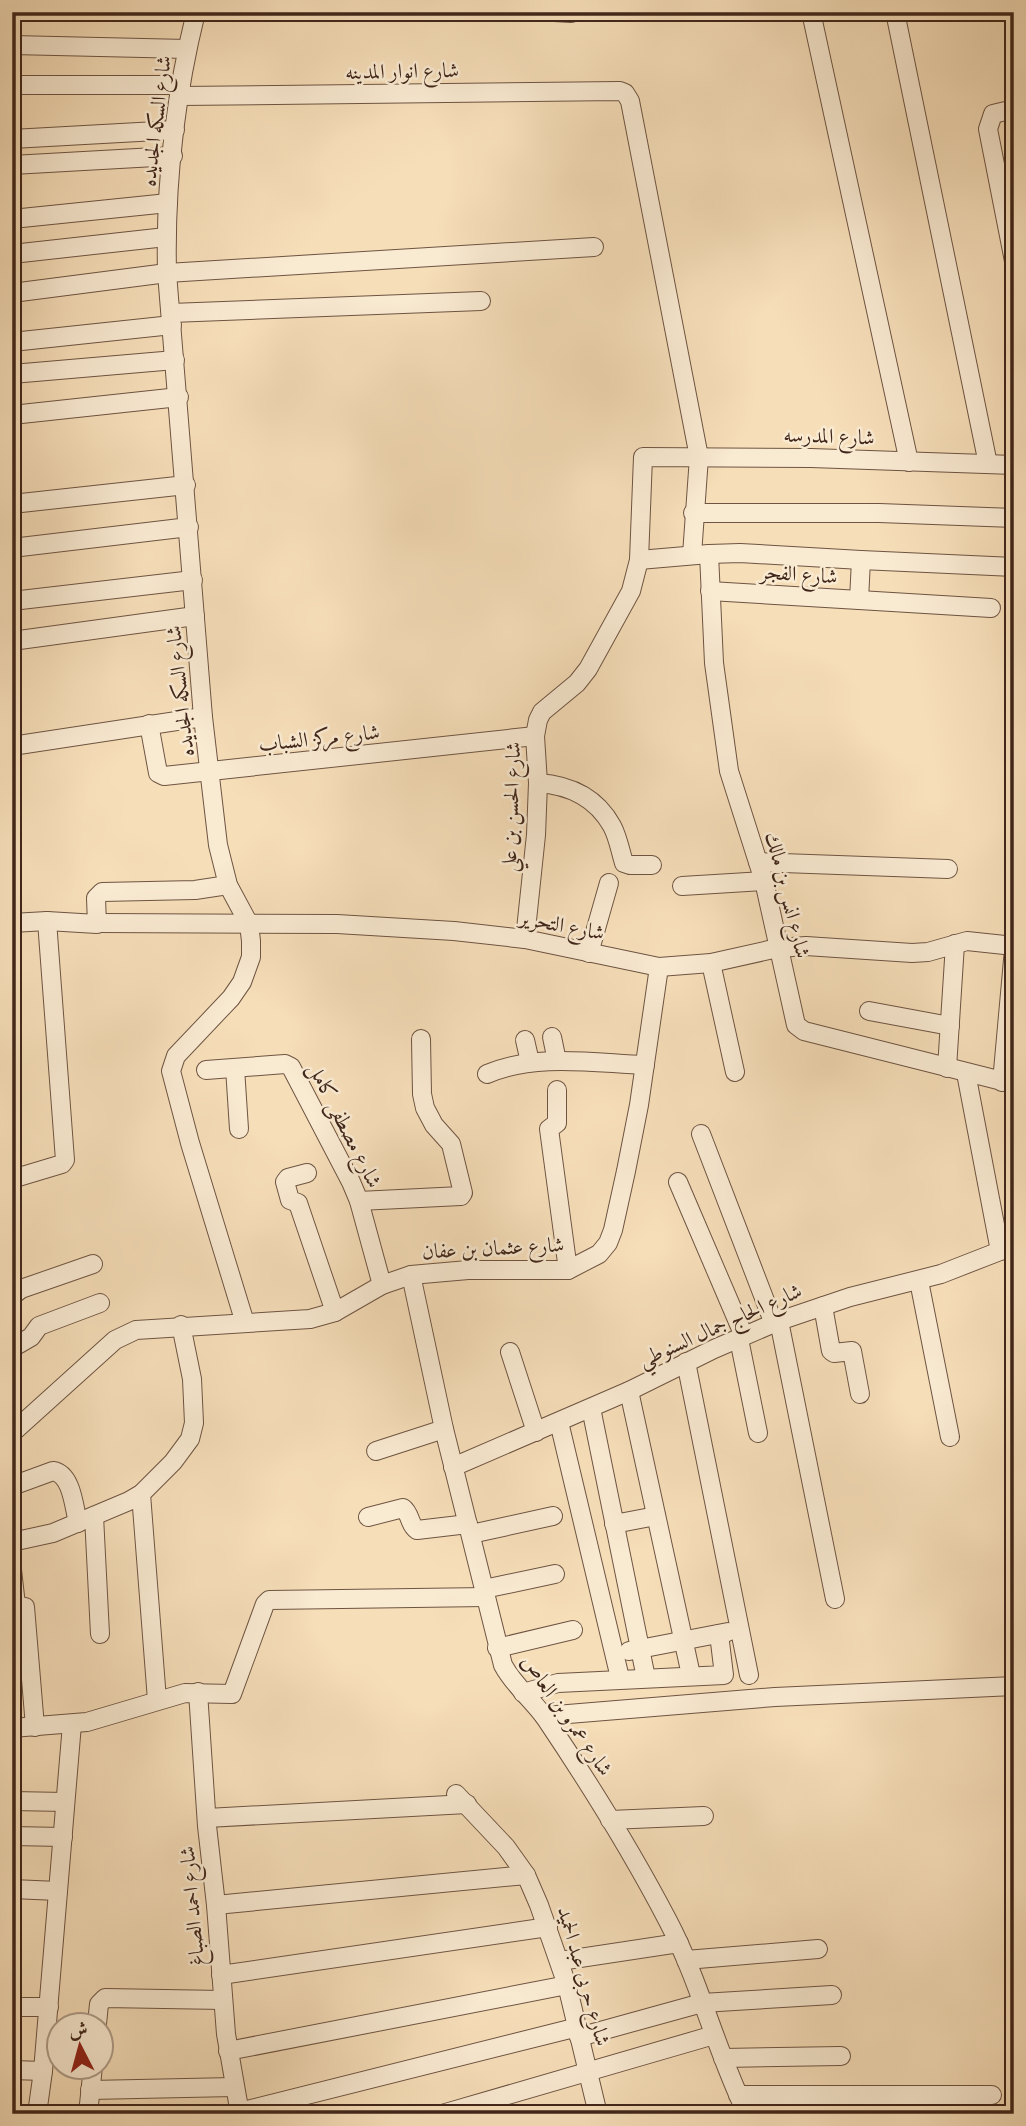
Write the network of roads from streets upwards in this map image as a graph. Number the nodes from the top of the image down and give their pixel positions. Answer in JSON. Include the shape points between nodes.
{"nodes":[{"id":1,"x":196,"y":12,"type":"edge"},
{"id":2,"x":554,"y":12,"type":"edge"},
{"id":3,"x":811,"y":12,"type":"edge"},
{"id":4,"x":895,"y":12,"type":"edge"},
{"id":5,"x":571,"y":13,"type":"edge"},
{"id":6,"x":12,"y":45,"type":"edge"},
{"id":7,"x":187,"y":49,"type":"junction"},
{"id":8,"x":12,"y":85,"type":"edge"},
{"id":9,"x":180,"y":91,"type":"junction"},
{"id":10,"x":625,"y":93,"type":"joint"},
{"id":11,"x":1014,"y":109,"type":"edge"},
{"id":12,"x":175,"y":130,"type":"junction"},
{"id":13,"x":12,"y":139,"type":"edge"},
{"id":14,"x":173,"y":156,"type":"junction"},
{"id":15,"x":12,"y":165,"type":"edge"},
{"id":16,"x":169,"y":203,"type":"junction"},
{"id":17,"x":12,"y":219,"type":"edge"},
{"id":18,"x":166,"y":237,"type":"junction"},
{"id":19,"x":594,"y":247,"type":"dead end"},
{"id":20,"x":12,"y":254,"type":"edge"},
{"id":21,"x":1014,"y":261,"type":"edge"},
{"id":22,"x":167,"y":273,"type":"junction"},
{"id":23,"x":12,"y":293,"type":"edge"},
{"id":24,"x":481,"y":300,"type":"dead end"},
{"id":25,"x":172,"y":319,"type":"junction"},
{"id":26,"x":12,"y":341,"type":"edge"},
{"id":27,"x":175,"y":360,"type":"junction"},
{"id":28,"x":12,"y":374,"type":"edge"},
{"id":29,"x":179,"y":397,"type":"junction"},
{"id":30,"x":12,"y":415,"type":"edge"},
{"id":31,"x":643,"y":457,"type":"joint"},
{"id":32,"x":699,"y":457,"type":"junction"},
{"id":33,"x":909,"y":462,"type":"junction"},
{"id":34,"x":988,"y":464,"type":"junction"},
{"id":35,"x":1014,"y":466,"type":"edge"},
{"id":36,"x":186,"y":485,"type":"junction"},
{"id":37,"x":12,"y":503,"type":"edge"},
{"id":38,"x":694,"y":513,"type":"junction"},
{"id":39,"x":1014,"y":517,"type":"edge"},
{"id":40,"x":189,"y":527,"type":"junction"},
{"id":41,"x":12,"y":548,"type":"edge"},
{"id":42,"x":701,"y":554,"type":"junction"},
{"id":43,"x":639,"y":560,"type":"junction"},
{"id":44,"x":861,"y":560,"type":"junction"},
{"id":45,"x":1014,"y":568,"type":"edge"},
{"id":46,"x":193,"y":580,"type":"junction"},
{"id":47,"x":710,"y":591,"type":"junction"},
{"id":48,"x":859,"y":600,"type":"junction"},
{"id":49,"x":12,"y":601,"type":"edge"},
{"id":50,"x":991,"y":608,"type":"dead end"},
{"id":51,"x":195,"y":617,"type":"junction"},
{"id":52,"x":12,"y":641,"type":"edge"},
{"id":53,"x":204,"y":717,"type":"junction"},
{"id":54,"x":149,"y":724,"type":"junction"},
{"id":55,"x":536,"y":736,"type":"junction"},
{"id":56,"x":12,"y":746,"type":"edge"},
{"id":57,"x":211,"y":773,"type":"junction"},
{"id":58,"x":538,"y":783,"type":"junction"},
{"id":59,"x":758,"y":862,"type":"junction"},
{"id":60,"x":652,"y":865,"type":"dead end"},
{"id":61,"x":948,"y":869,"type":"dead end"},
{"id":62,"x":764,"y":881,"type":"junction"},
{"id":63,"x":609,"y":883,"type":"dead end"},
{"id":64,"x":228,"y":885,"type":"junction"},
{"id":65,"x":682,"y":886,"type":"dead end"},
{"id":66,"x":47,"y":921,"type":"junction"},
{"id":67,"x":12,"y":923,"type":"edge"},
{"id":68,"x":98,"y":923,"type":"junction"},
{"id":69,"x":249,"y":924,"type":"junction"},
{"id":70,"x":525,"y":939,"type":"junction"},
{"id":71,"x":955,"y":944,"type":"junction"},
{"id":72,"x":1014,"y":947,"type":"edge"},
{"id":73,"x":778,"y":948,"type":"junction"},
{"id":74,"x":589,"y":953,"type":"junction"},
{"id":75,"x":711,"y":963,"type":"junction"},
{"id":76,"x":659,"y":967,"type":"junction"},
{"id":77,"x":869,"y":1011,"type":"dead end"},
{"id":78,"x":950,"y":1026,"type":"junction"},
{"id":79,"x":552,"y":1037,"type":"dead end"},
{"id":80,"x":421,"y":1039,"type":"dead end"},
{"id":81,"x":525,"y":1040,"type":"dead end"},
{"id":82,"x":557,"y":1061,"type":"junction"},
{"id":83,"x":530,"y":1062,"type":"junction"},
{"id":84,"x":645,"y":1065,"type":"junction"},
{"id":85,"x":235,"y":1068,"type":"junction"},
{"id":86,"x":947,"y":1068,"type":"junction"},
{"id":87,"x":206,"y":1070,"type":"dead end"},
{"id":88,"x":735,"y":1072,"type":"dead end"},
{"id":89,"x":965,"y":1073,"type":"junction"},
{"id":90,"x":486,"y":1074,"type":"dead end"},
{"id":91,"x":1008,"y":1083,"type":"edge"},
{"id":92,"x":556,"y":1090,"type":"dead end"},
{"id":93,"x":239,"y":1129,"type":"dead end"},
{"id":94,"x":701,"y":1134,"type":"dead end"},
{"id":95,"x":307,"y":1173,"type":"dead end"},
{"id":96,"x":12,"y":1179,"type":"edge"},
{"id":97,"x":678,"y":1182,"type":"dead end"},
{"id":98,"x":359,"y":1201,"type":"junction"},
{"id":99,"x":1007,"y":1249,"type":"edge"},
{"id":100,"x":93,"y":1264,"type":"dead end"},
{"id":101,"x":568,"y":1270,"type":"junction"},
{"id":102,"x":411,"y":1275,"type":"junction"},
{"id":103,"x":919,"y":1281,"type":"junction"},
{"id":104,"x":382,"y":1285,"type":"junction"},
{"id":105,"x":12,"y":1296,"type":"edge"},
{"id":106,"x":100,"y":1303,"type":"dead end"},
{"id":107,"x":823,"y":1306,"type":"junction"},
{"id":108,"x":335,"y":1312,"type":"junction"},
{"id":109,"x":777,"y":1322,"type":"junction"},
{"id":110,"x":245,"y":1323,"type":"junction"},
{"id":111,"x":181,"y":1325,"type":"junction"},
{"id":112,"x":741,"y":1338,"type":"junction"},
{"id":113,"x":12,"y":1348,"type":"edge"},
{"id":114,"x":510,"y":1352,"type":"dead end"},
{"id":115,"x":686,"y":1362,"type":"junction"},
{"id":116,"x":629,"y":1391,"type":"junction"},
{"id":117,"x":860,"y":1394,"type":"dead end"},
{"id":118,"x":591,"y":1408,"type":"junction"},
{"id":119,"x":559,"y":1422,"type":"junction"},
{"id":120,"x":444,"y":1429,"type":"junction"},
{"id":121,"x":536,"y":1432,"type":"junction"},
{"id":122,"x":12,"y":1433,"type":"edge"},
{"id":123,"x":758,"y":1433,"type":"dead end"},
{"id":124,"x":950,"y":1437,"type":"dead end"},
{"id":125,"x":376,"y":1451,"type":"dead end"},
{"id":126,"x":453,"y":1468,"type":"junction"},
{"id":127,"x":12,"y":1486,"type":"edge"},
{"id":128,"x":141,"y":1494,"type":"junction"},
{"id":129,"x":553,"y":1516,"type":"dead end"},
{"id":130,"x":656,"y":1516,"type":"junction"},
{"id":131,"x":368,"y":1517,"type":"dead end"},
{"id":132,"x":86,"y":1520,"type":"junction"},
{"id":133,"x":614,"y":1524,"type":"junction"},
{"id":134,"x":470,"y":1529,"type":"junction"},
{"id":135,"x":12,"y":1542,"type":"edge"},
{"id":136,"x":12,"y":1570,"type":"edge"},
{"id":137,"x":555,"y":1574,"type":"dead end"},
{"id":138,"x":485,"y":1593,"type":"junction"},
{"id":139,"x":835,"y":1599,"type":"dead end"},
{"id":140,"x":573,"y":1630,"type":"dead end"},
{"id":141,"x":740,"y":1630,"type":"junction"},
{"id":142,"x":100,"y":1633,"type":"dead end"},
{"id":143,"x":719,"y":1634,"type":"junction"},
{"id":144,"x":683,"y":1640,"type":"junction"},
{"id":145,"x":497,"y":1648,"type":"junction"},
{"id":146,"x":640,"y":1648,"type":"junction"},
{"id":147,"x":615,"y":1654,"type":"junction"},
{"id":148,"x":691,"y":1675,"type":"junction"},
{"id":149,"x":749,"y":1675,"type":"dead end"},
{"id":150,"x":620,"y":1678,"type":"junction"},
{"id":151,"x":646,"y":1678,"type":"junction"},
{"id":152,"x":1014,"y":1686,"type":"edge"},
{"id":153,"x":198,"y":1692,"type":"junction"},
{"id":154,"x":523,"y":1693,"type":"junction"},
{"id":155,"x":158,"y":1700,"type":"junction"},
{"id":156,"x":544,"y":1716,"type":"junction"},
{"id":157,"x":72,"y":1724,"type":"junction"},
{"id":158,"x":35,"y":1727,"type":"junction"},
{"id":159,"x":12,"y":1728,"type":"edge"},
{"id":160,"x":12,"y":1801,"type":"edge"},
{"id":161,"x":65,"y":1802,"type":"junction"},
{"id":162,"x":704,"y":1816,"type":"dead end"},
{"id":163,"x":207,"y":1818,"type":"junction"},
{"id":164,"x":610,"y":1820,"type":"junction"},
{"id":165,"x":12,"y":1836,"type":"edge"},
{"id":166,"x":63,"y":1837,"type":"junction"},
{"id":167,"x":526,"y":1875,"type":"junction"},
{"id":168,"x":12,"y":1889,"type":"edge"},
{"id":169,"x":58,"y":1891,"type":"junction"},
{"id":170,"x":216,"y":1905,"type":"junction"},
{"id":171,"x":548,"y":1927,"type":"junction"},
{"id":172,"x":818,"y":1949,"type":"dead end"},
{"id":173,"x":682,"y":1951,"type":"junction"},
{"id":174,"x":560,"y":1961,"type":"junction"},
{"id":175,"x":221,"y":1975,"type":"junction"},
{"id":176,"x":567,"y":1985,"type":"junction"},
{"id":177,"x":832,"y":1995,"type":"dead end"},
{"id":178,"x":223,"y":2000,"type":"junction"},
{"id":179,"x":702,"y":2003,"type":"junction"},
{"id":180,"x":12,"y":2007,"type":"edge"},
{"id":181,"x":48,"y":2007,"type":"junction"},
{"id":182,"x":98,"y":2010,"type":"edge"},
{"id":183,"x":578,"y":2032,"type":"junction"},
{"id":184,"x":714,"y":2035,"type":"junction"},
{"id":185,"x":228,"y":2051,"type":"junction"},
{"id":186,"x":841,"y":2056,"type":"dead end"},
{"id":187,"x":723,"y":2058,"type":"junction"},
{"id":188,"x":12,"y":2070,"type":"edge"},
{"id":189,"x":43,"y":2071,"type":"junction"},
{"id":190,"x":587,"y":2072,"type":"junction"},
{"id":191,"x":91,"y":2080,"type":"edge"},
{"id":192,"x":234,"y":2087,"type":"junction"},
{"id":193,"x":90,"y":2090,"type":"junction"},
{"id":194,"x":992,"y":2095,"type":"dead end"},
{"id":195,"x":741,"y":2108,"type":"edge"},
{"id":196,"x":237,"y":2113,"type":"edge"},
{"id":197,"x":37,"y":2114,"type":"edge"},
{"id":198,"x":88,"y":2114,"type":"edge"},
{"id":199,"x":442,"y":2114,"type":"edge"},
{"id":200,"x":598,"y":2114,"type":"edge"}],
"edges":[{"from":1,"to":7,"type":"street","name":"شارع السكه الجديده"},
{"from":2,"to":5,"type":"street"},
{"from":3,"to":33,"type":"street"},
{"from":4,"to":34,"type":"street"},
{"from":6,"to":7,"type":"street"},
{"from":7,"to":9,"type":"street","name":"شارع السكه الجديده"},
{"from":8,"to":9,"type":"street","name":"شارع انوار المدينه"},
{"from":9,"to":10,"type":"street","name":"شارع انوار المدينه"},
{"from":9,"to":12,"type":"street","name":"شارع السكه الجديده"},
{"from":10,"to":32,"type":"street","name":"شارع انس بن مالك"},
{"from":11,"to":21,"type":"street","via":[[993,114],[988,129]]},
{"from":12,"to":13,"type":"street"},
{"from":12,"to":14,"type":"street","name":"شارع السكه الجديده"},
{"from":14,"to":15,"type":"street"},
{"from":14,"to":16,"type":"street","name":"شارع السكه الجديده"},
{"from":16,"to":17,"type":"street"},
{"from":16,"to":18,"type":"street","name":"شارع السكه الجديده"},
{"from":18,"to":20,"type":"street"},
{"from":18,"to":22,"type":"street","name":"شارع السكه الجديده"},
{"from":19,"to":22,"type":"street"},
{"from":22,"to":23,"type":"street"},
{"from":22,"to":25,"type":"street","name":"شارع السكه الجديده"},
{"from":24,"to":25,"type":"street"},
{"from":25,"to":26,"type":"street"},
{"from":25,"to":27,"type":"street","name":"شارع السكه الجديده"},
{"from":27,"to":28,"type":"street"},
{"from":27,"to":29,"type":"street","name":"شارع السكه الجديده"},
{"from":29,"to":30,"type":"street"},
{"from":29,"to":36,"type":"street","name":"شارع السكه الجديده"},
{"from":31,"to":32,"type":"street","name":"شارع المدرسه"},
{"from":31,"to":43,"type":"street","name":"شارع الحسن بن علي"},
{"from":32,"to":33,"type":"street","name":"شارع المدرسه"},
{"from":32,"to":38,"type":"street","name":"شارع انس بن مالك"},
{"from":33,"to":34,"type":"street","name":"شارع المدرسه"},
{"from":34,"to":35,"type":"street","name":"شارع المدرسه"},
{"from":36,"to":37,"type":"street"},
{"from":36,"to":40,"type":"street","name":"شارع السكه الجديده"},
{"from":38,"to":39,"type":"street"},
{"from":38,"to":42,"type":"street","name":"شارع انس بن مالك"},
{"from":40,"to":41,"type":"street"},
{"from":40,"to":46,"type":"street","name":"شارع السكه الجديده"},
{"from":42,"to":43,"type":"street"},
{"from":42,"to":44,"type":"street"},
{"from":42,"to":47,"type":"street","name":"شارع انس بن مالك"},
{"from":43,"to":55,"type":"street","name":"شارع الحسن بن علي","via":[[631,591],[588,669],[542,712]]},
{"from":44,"to":45,"type":"street","name":"شارع الفجر"},
{"from":44,"to":48,"type":"street","name":"شارع الفجر"},
{"from":46,"to":49,"type":"street"},
{"from":46,"to":51,"type":"street","name":"شارع السكه الجديده"},
{"from":47,"to":48,"type":"street","name":"شارع الفجر"},
{"from":47,"to":59,"type":"street","name":"شارع انس بن مالك","via":[[714,663],[729,771]]},
{"from":48,"to":50,"type":"street"},
{"from":51,"to":52,"type":"street"},
{"from":51,"to":53,"type":"street","name":"شارع السكه الجديده"},
{"from":53,"to":54,"type":"street"},
{"from":53,"to":57,"type":"street","name":"شارع السكه الجديده"},
{"from":54,"to":56,"type":"street"},
{"from":54,"to":57,"type":"street","name":"شارع مركز الشباب","via":[[158,774]]},
{"from":55,"to":57,"type":"street","name":"شارع مركز الشباب"},
{"from":55,"to":58,"type":"street","name":"شارع الحسن بن علي"},
{"from":57,"to":64,"type":"street","name":"شارع السكه الجديده","via":[[218,845]]},
{"from":58,"to":60,"type":"street","via":[[556,784],[590,799],[613,827],[625,863]]},
{"from":58,"to":70,"type":"street","name":"شارع الحسن بن علي"},
{"from":59,"to":61,"type":"street"},
{"from":59,"to":62,"type":"street","name":"شارع انس بن مالك"},
{"from":62,"to":65,"type":"street"},
{"from":62,"to":73,"type":"street","name":"شارع انس بن مالك"},
{"from":63,"to":74,"type":"street"},
{"from":64,"to":68,"type":"street","via":[[102,892],[96,898]]},
{"from":64,"to":69,"type":"street","name":"شارع السكه الجديده"},
{"from":66,"to":67,"type":"street","name":"شارع التحرير"},
{"from":66,"to":68,"type":"street","name":"شارع التحرير"},
{"from":66,"to":96,"type":"street","via":[[65,1160]]},
{"from":68,"to":69,"type":"street","name":"شارع التحرير"},
{"from":69,"to":70,"type":"street","name":"شارع التحرير","via":[[350,924]]},
{"from":69,"to":110,"type":"street","name":"شارع السكه الجديده","via":[[251,957],[242,982],[176,1056],[171,1071]]},
{"from":70,"to":74,"type":"street","name":"شارع التحرير"},
{"from":71,"to":72,"type":"street","name":"شارع التحرير","via":[[967,941]]},
{"from":71,"to":73,"type":"street","name":"شارع التحرير","via":[[912,953]]},
{"from":71,"to":78,"type":"street"},
{"from":72,"to":91,"type":"street"},
{"from":73,"to":75,"type":"street","name":"شارع التحرير"},
{"from":73,"to":86,"type":"street","name":"شارع انس بن مالك","via":[[799,1028]]},
{"from":74,"to":76,"type":"street","name":"شارع التحرير"},
{"from":75,"to":76,"type":"street","name":"شارع التحرير"},
{"from":75,"to":88,"type":"street"},
{"from":76,"to":84,"type":"street","name":"شارع عثمان بن عفان"},
{"from":77,"to":78,"type":"street"},
{"from":78,"to":86,"type":"street"},
{"from":79,"to":82,"type":"street"},
{"from":80,"to":98,"type":"street","via":[[425,1108],[453,1148],[463,1193]]},
{"from":81,"to":83,"type":"street"},
{"from":82,"to":83,"type":"street"},
{"from":82,"to":84,"type":"street"},
{"from":83,"to":90,"type":"street"},
{"from":84,"to":101,"type":"street","name":"شارع عثمان بن عفان","via":[[608,1244]]},
{"from":85,"to":87,"type":"street","name":"شارع مصطفى كامل"},
{"from":85,"to":93,"type":"street"},
{"from":85,"to":98,"type":"street","name":"شارع مصطفى كامل","via":[[291,1067]]},
{"from":86,"to":89,"type":"street","name":"شارع انس بن مالك"},
{"from":89,"to":91,"type":"street","name":"شارع انس بن مالك"},
{"from":89,"to":99,"type":"street"},
{"from":92,"to":101,"type":"street","via":[[557,1123],[549,1129]]},
{"from":94,"to":109,"type":"street"},
{"from":95,"to":108,"type":"street","via":[[285,1182],[290,1200],[298,1203]]},
{"from":97,"to":112,"type":"street"},
{"from":98,"to":104,"type":"street","name":"شارع مصطفى كامل"},
{"from":99,"to":103,"type":"street","name":"شارع الحاج جمال السنوطي"},
{"from":100,"to":105,"type":"street"},
{"from":101,"to":102,"type":"street","name":"شارع عثمان بن عفان"},
{"from":102,"to":104,"type":"street","name":"شارع عثمان بن عفان"},
{"from":102,"to":120,"type":"street","name":"شارع عمرو بن العاص"},
{"from":103,"to":107,"type":"street","name":"شارع الحاج جمال السنوطي"},
{"from":103,"to":124,"type":"street"},
{"from":104,"to":108,"type":"street","name":"شارع عثمان بن عفان"},
{"from":106,"to":113,"type":"street","via":[[38,1326]]},
{"from":107,"to":109,"type":"street","name":"شارع الحاج جمال السنوطي"},
{"from":107,"to":117,"type":"street","via":[[832,1352],[852,1350]]},
{"from":108,"to":110,"type":"street","name":"شارع عثمان بن عفان","via":[[310,1319]]},
{"from":109,"to":112,"type":"street","name":"شارع الحاج جمال السنوطي"},
{"from":109,"to":139,"type":"street"},
{"from":110,"to":111,"type":"street","name":"شارع عثمان بن عفان"},
{"from":111,"to":122,"type":"street","name":"شارع عثمان بن عفان","via":[[136,1329],[121,1336]]},
{"from":111,"to":128,"type":"street","via":[[195,1402],[192,1431],[173,1462]]},
{"from":112,"to":115,"type":"street","name":"شارع الحاج جمال السنوطي"},
{"from":112,"to":123,"type":"street"},
{"from":114,"to":121,"type":"street"},
{"from":115,"to":116,"type":"street","name":"شارع الحاج جمال السنوطي"},
{"from":115,"to":141,"type":"street"},
{"from":116,"to":118,"type":"street","name":"شارع الحاج جمال السنوطي"},
{"from":116,"to":130,"type":"street"},
{"from":118,"to":119,"type":"street","name":"شارع الحاج جمال السنوطي"},
{"from":118,"to":133,"type":"street"},
{"from":119,"to":121,"type":"street","name":"شارع الحاج جمال السنوطي"},
{"from":119,"to":147,"type":"street"},
{"from":120,"to":125,"type":"street"},
{"from":120,"to":126,"type":"street","name":"شارع عمرو بن العاص"},
{"from":121,"to":126,"type":"street","name":"شارع الحاج جمال السنوطي"},
{"from":126,"to":134,"type":"street","name":"شارع عمرو بن العاص"},
{"from":127,"to":132,"type":"street","via":[[58,1472],[65,1477]]},
{"from":128,"to":132,"type":"street"},
{"from":128,"to":155,"type":"street"},
{"from":129,"to":134,"type":"street"},
{"from":130,"to":133,"type":"street"},
{"from":130,"to":144,"type":"street"},
{"from":131,"to":134,"type":"street","via":[[403,1508],[417,1530]]},
{"from":132,"to":135,"type":"street"},
{"from":132,"to":142,"type":"street"},
{"from":133,"to":146,"type":"street"},
{"from":134,"to":138,"type":"street","name":"شارع عمرو بن العاص"},
{"from":136,"to":158,"type":"street","via":[[16,1605],[25,1606]]},
{"from":137,"to":138,"type":"street"},
{"from":138,"to":145,"type":"street","name":"شارع عمرو بن العاص"},
{"from":138,"to":153,"type":"street","via":[[269,1600],[232,1694]]},
{"from":140,"to":145,"type":"street"},
{"from":141,"to":143,"type":"street"},
{"from":141,"to":149,"type":"street"},
{"from":143,"to":144,"type":"street"},
{"from":143,"to":148,"type":"street","via":[[725,1674]]},
{"from":144,"to":146,"type":"street"},
{"from":144,"to":148,"type":"street"},
{"from":145,"to":154,"type":"street","name":"شارع عمرو بن العاص","via":[[507,1673]]},
{"from":146,"to":147,"type":"street"},
{"from":146,"to":151,"type":"street"},
{"from":147,"to":150,"type":"street"},
{"from":148,"to":151,"type":"street"},
{"from":150,"to":151,"type":"street"},
{"from":150,"to":154,"type":"street","via":[[548,1684]]},
{"from":152,"to":156,"type":"street","via":[[775,1697]]},
{"from":153,"to":155,"type":"street"},
{"from":153,"to":163,"type":"street","name":"شارع احمد الصباغ"},
{"from":154,"to":156,"type":"street","name":"شارع عمرو بن العاص"},
{"from":155,"to":157,"type":"street"},
{"from":156,"to":164,"type":"street","name":"شارع عمرو بن العاص"},
{"from":157,"to":158,"type":"street"},
{"from":157,"to":161,"type":"street"},
{"from":158,"to":159,"type":"street"},
{"from":160,"to":161,"type":"street"},
{"from":161,"to":166,"type":"street"},
{"from":162,"to":164,"type":"street"},
{"from":163,"to":167,"type":"street","name":"شارع حربى عبد الحميد","via":[[461,1799]]},
{"from":163,"to":170,"type":"street","name":"شارع احمد الصباغ"},
{"from":164,"to":173,"type":"street","name":"شارع عمرو بن العاص"},
{"from":165,"to":166,"type":"street"},
{"from":166,"to":169,"type":"street"},
{"from":167,"to":170,"type":"street"},
{"from":167,"to":171,"type":"street","name":"شارع حربى عبد الحميد"},
{"from":168,"to":169,"type":"street"},
{"from":169,"to":181,"type":"street"},
{"from":170,"to":175,"type":"street","name":"شارع احمد الصباغ"},
{"from":171,"to":174,"type":"street","name":"شارع حربى عبد الحميد"},
{"from":171,"to":175,"type":"street"},
{"from":172,"to":173,"type":"street"},
{"from":173,"to":174,"type":"street"},
{"from":173,"to":179,"type":"street","name":"شارع عمرو بن العاص"},
{"from":174,"to":176,"type":"street","name":"شارع حربى عبد الحميد"},
{"from":175,"to":178,"type":"street","name":"شارع احمد الصباغ"},
{"from":176,"to":183,"type":"street","name":"شارع حربى عبد الحميد"},
{"from":176,"to":185,"type":"street"},
{"from":177,"to":179,"type":"street"},
{"from":178,"to":182,"type":"street","via":[[110,1998],[99,2002]]},
{"from":178,"to":185,"type":"street","name":"شارع احمد الصباغ"},
{"from":179,"to":183,"type":"street"},
{"from":179,"to":184,"type":"street","name":"شارع عمرو بن العاص"},
{"from":180,"to":181,"type":"street"},
{"from":181,"to":189,"type":"street"},
{"from":183,"to":190,"type":"street","name":"شارع حربى عبد الحميد"},
{"from":183,"to":196,"type":"street"},
{"from":184,"to":187,"type":"street","name":"شارع عمرو بن العاص"},
{"from":184,"to":190,"type":"street"},
{"from":185,"to":192,"type":"street","name":"شارع احمد الصباغ"},
{"from":186,"to":187,"type":"street"},
{"from":187,"to":195,"type":"street","name":"شارع عمرو بن العاص"},
{"from":188,"to":189,"type":"street"},
{"from":189,"to":197,"type":"street"},
{"from":190,"to":199,"type":"street"},
{"from":190,"to":200,"type":"street","name":"شارع حربى عبد الحميد"},
{"from":191,"to":193,"type":"street"},
{"from":192,"to":193,"type":"street"},
{"from":192,"to":196,"type":"street","name":"شارع احمد الصباغ"},
{"from":193,"to":198,"type":"street"},
{"from":194,"to":195,"type":"street"}]}
